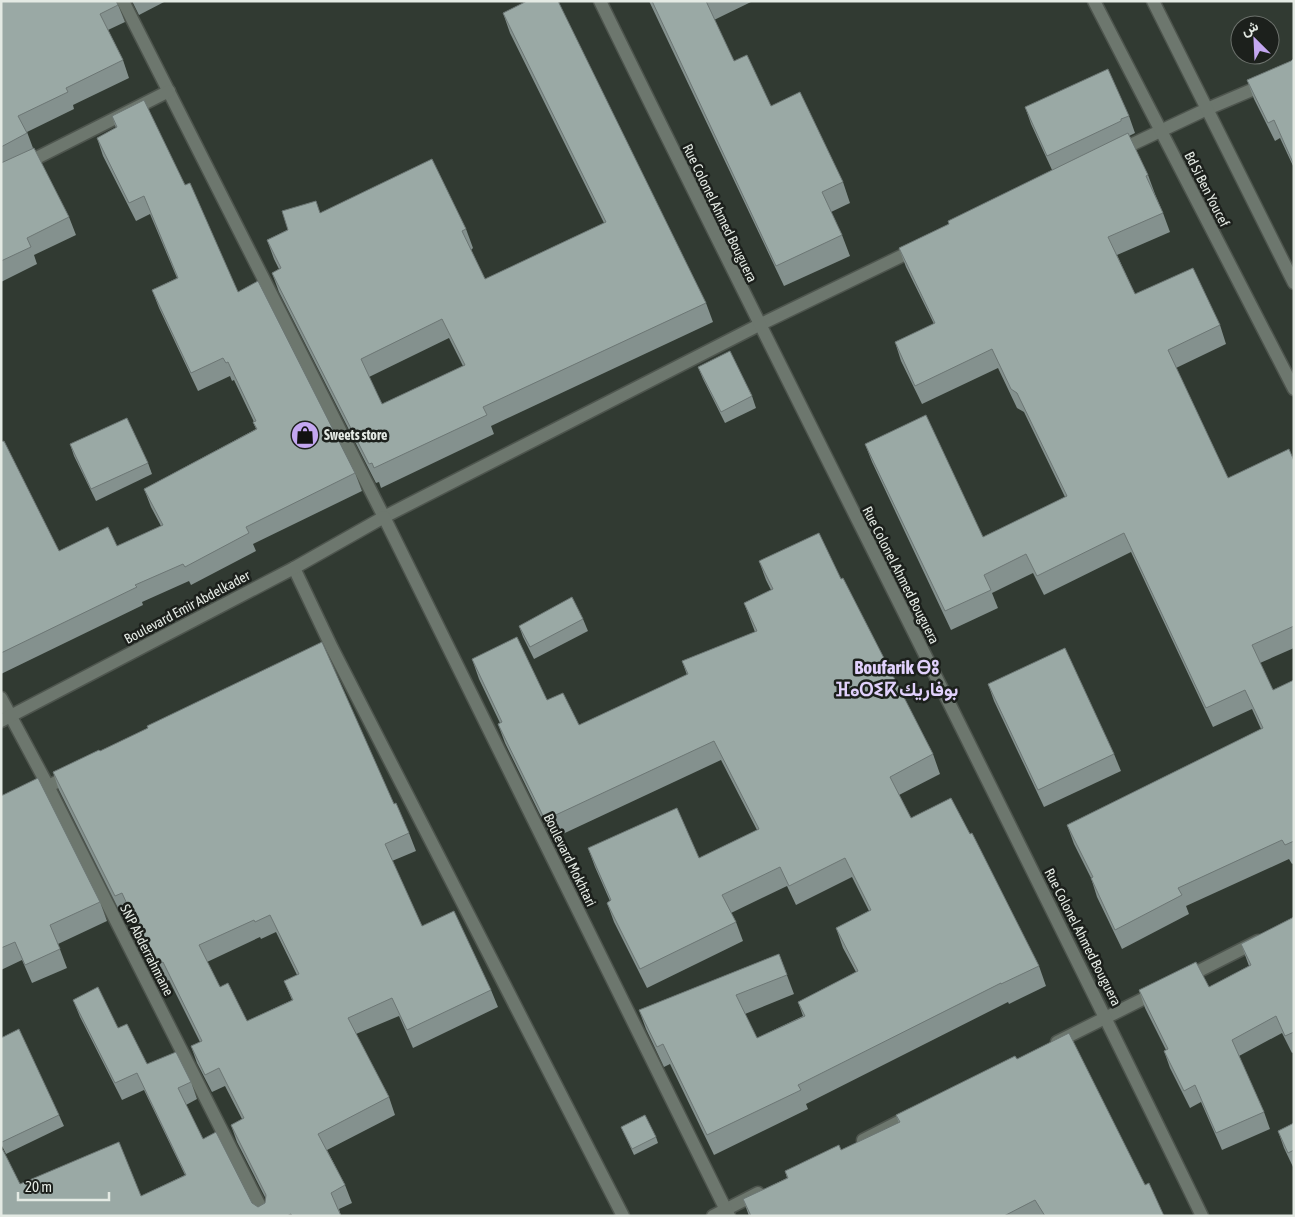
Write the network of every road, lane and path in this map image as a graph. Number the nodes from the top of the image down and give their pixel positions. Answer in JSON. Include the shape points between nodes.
{"nodes":[{"id":1,"x":124,"y":1,"type":"edge"},
{"id":2,"x":600,"y":1,"type":"edge"},
{"id":3,"x":1094,"y":1,"type":"edge"},
{"id":4,"x":1153,"y":1,"type":"edge"},
{"id":5,"x":1294,"y":72,"type":"edge"},
{"id":6,"x":169,"y":91,"type":"junction"},
{"id":7,"x":1207,"y":109,"type":"junction"},
{"id":8,"x":1160,"y":131,"type":"junction"},
{"id":9,"x":1106,"y":157,"type":"edge"},
{"id":10,"x":1,"y":176,"type":"edge"},
{"id":11,"x":928,"y":243,"type":"edge"},
{"id":12,"x":1294,"y":282,"type":"edge"},
{"id":13,"x":759,"y":325,"type":"junction"},
{"id":14,"x":1289,"y":368,"type":"edge"},
{"id":15,"x":1294,"y":389,"type":"edge"},
{"id":16,"x":384,"y":516,"type":"junction"},
{"id":17,"x":294,"y":568,"type":"junction"},
{"id":18,"x":1,"y":698,"type":"edge"},
{"id":19,"x":6,"y":719,"type":"edge"},
{"id":20,"x":84,"y":769,"type":"edge"},
{"id":21,"x":48,"y":786,"type":"junction"},
{"id":22,"x":1,"y":809,"type":"edge"},
{"id":23,"x":1267,"y":937,"type":"edge"},
{"id":24,"x":1106,"y":1017,"type":"junction"},
{"id":25,"x":1044,"y":1048,"type":"edge"},
{"id":26,"x":920,"y":1111,"type":"edge"},
{"id":27,"x":850,"y":1147,"type":"edge"},
{"id":28,"x":770,"y":1187,"type":"edge"},
{"id":29,"x":727,"y":1213,"type":"edge"},
{"id":30,"x":265,"y":1216,"type":"edge"},
{"id":31,"x":623,"y":1216,"type":"edge"},
{"id":32,"x":714,"y":1216,"type":"edge"},
{"id":33,"x":1202,"y":1216,"type":"edge"}],
"edges":[{"from":1,"to":6,"type":"street","name":"Boulevard Mokhtari"},
{"from":2,"to":13,"type":"street","name":"Rue Colonel Ahmed Bouguera"},
{"from":3,"to":8,"type":"street","name":"Bd Si Ben Youcef"},
{"from":4,"to":7,"type":"street"},
{"from":5,"to":7,"type":"street"},
{"from":6,"to":10,"type":"street"},
{"from":6,"to":16,"type":"street","name":"Boulevard Mokhtari"},
{"from":7,"to":8,"type":"street"},
{"from":7,"to":12,"type":"street"},
{"from":8,"to":9,"type":"street"},
{"from":8,"to":14,"type":"street","name":"Bd Si Ben Youcef"},
{"from":11,"to":13,"type":"street","name":"Boulevard Emir Abdelkader"},
{"from":13,"to":16,"type":"street","name":"Boulevard Emir Abdelkader"},
{"from":13,"to":24,"type":"street","name":"Rue Colonel Ahmed Bouguera"},
{"from":14,"to":15,"type":"street","name":"Bd Si Ben Youcef"},
{"from":16,"to":17,"type":"street","name":"Boulevard Emir Abdelkader"},
{"from":16,"to":29,"type":"street","name":"Boulevard Mokhtari"},
{"from":17,"to":19,"type":"street","name":"Boulevard Emir Abdelkader"},
{"from":17,"to":31,"type":"street","via":[[328,650]]},
{"from":18,"to":19,"type":"street","name":"SNP Abderrahmane"},
{"from":19,"to":21,"type":"street","name":"SNP Abderrahmane"},
{"from":20,"to":21,"type":"street"},
{"from":21,"to":22,"type":"street"},
{"from":21,"to":30,"type":"street","name":"SNP Abderrahmane"},
{"from":23,"to":24,"type":"street"},
{"from":24,"to":25,"type":"street"},
{"from":24,"to":33,"type":"street","name":"Rue Colonel Ahmed Bouguera"},
{"from":26,"to":27,"type":"street"},
{"from":28,"to":29,"type":"street"},
{"from":29,"to":32,"type":"street"}]}
